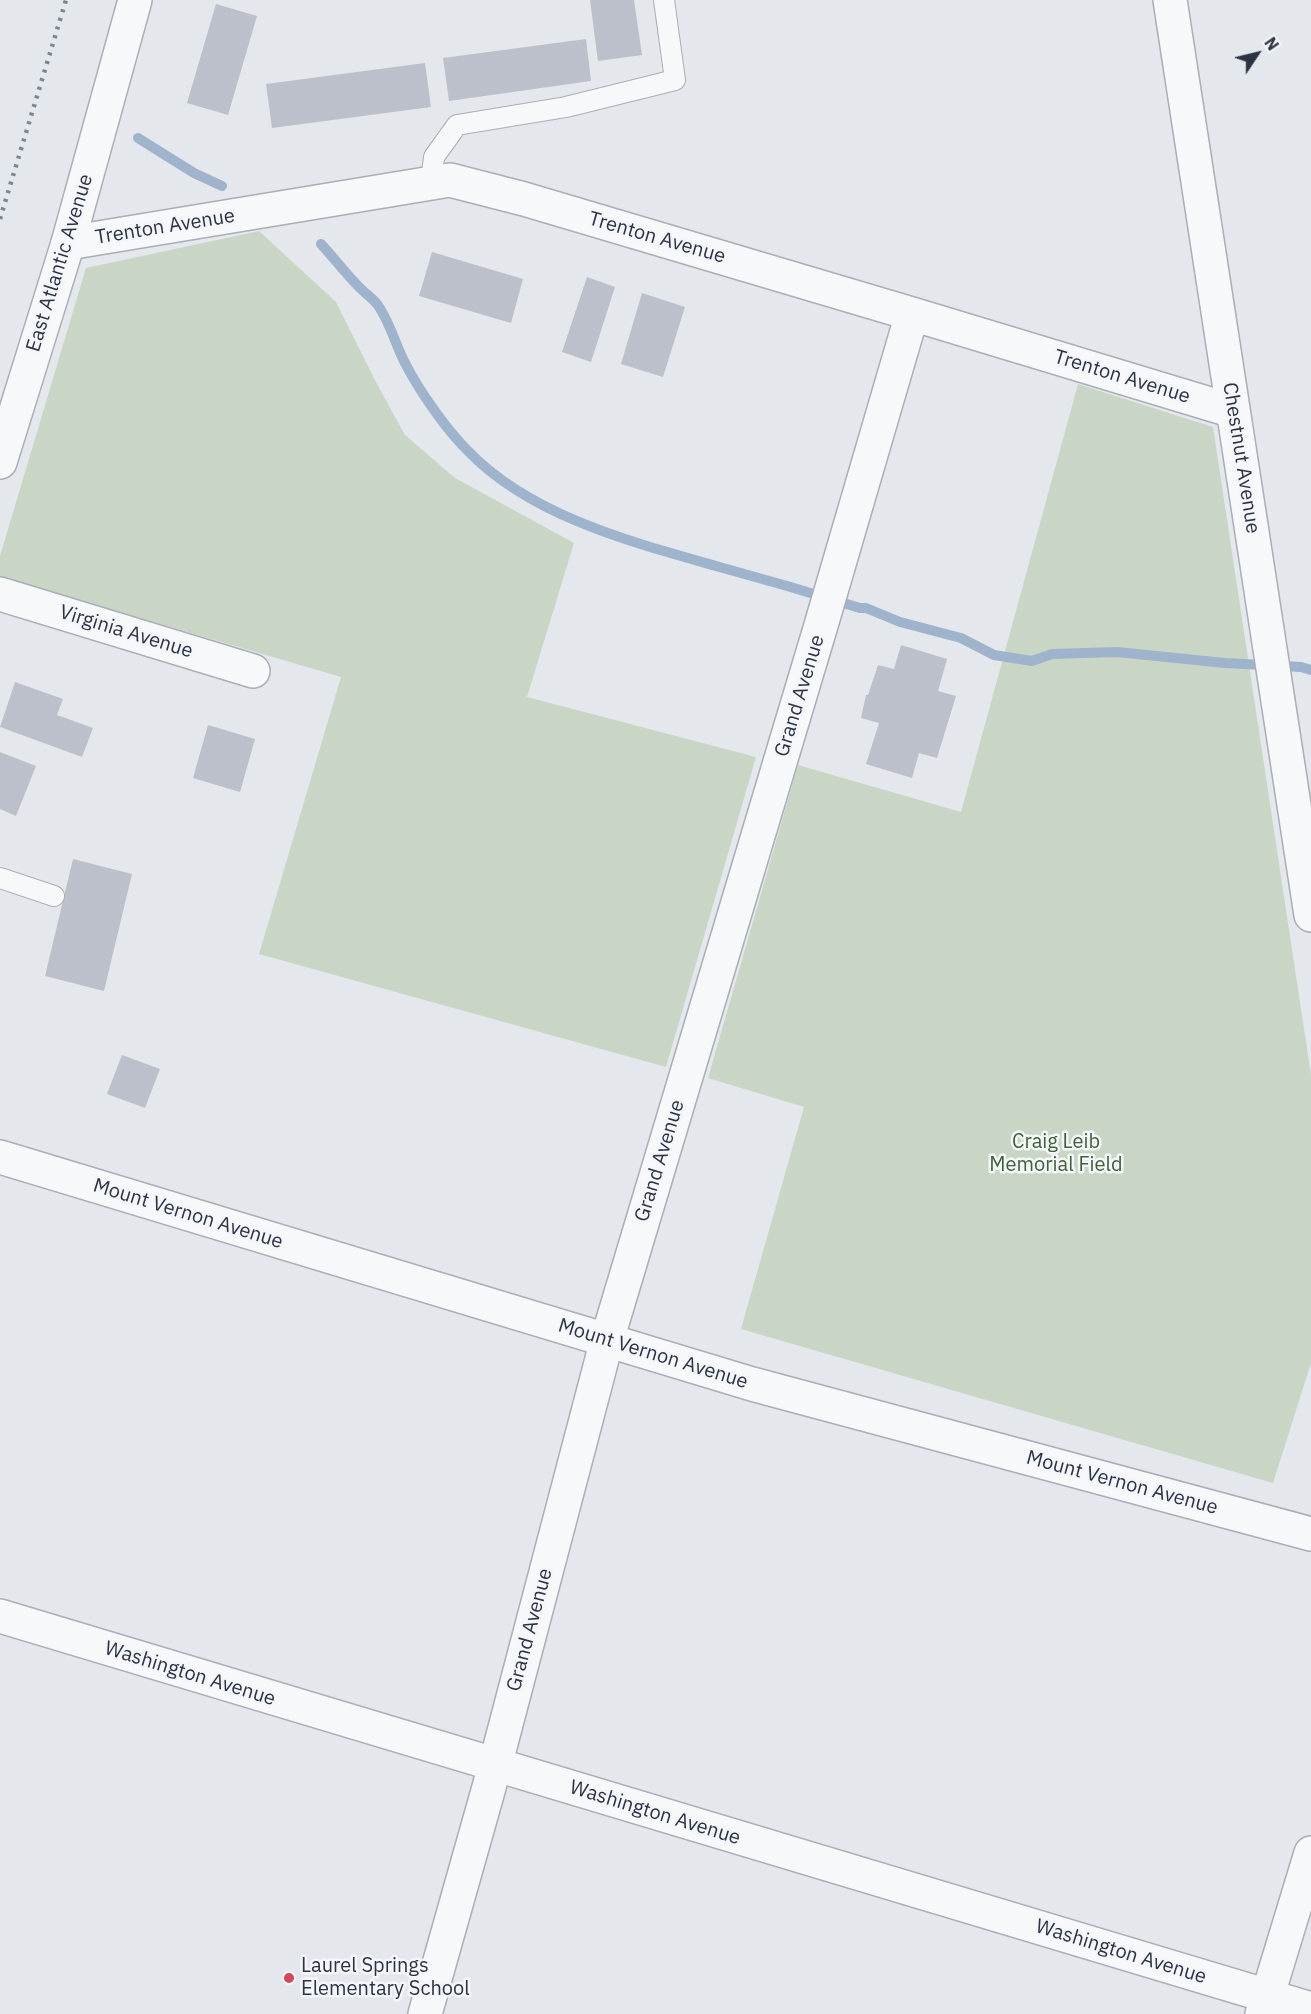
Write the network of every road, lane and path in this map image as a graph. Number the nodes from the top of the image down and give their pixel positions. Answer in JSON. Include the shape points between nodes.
{"nodes":[{"id":1,"x":135,"y":0,"type":"edge"},
{"id":2,"x":664,"y":0,"type":"edge"},
{"id":3,"x":1170,"y":0,"type":"edge"},
{"id":4,"x":431,"y":183,"type":"junction"},
{"id":5,"x":68,"y":243,"type":"junction"},
{"id":6,"x":912,"y":314,"type":"junction"},
{"id":7,"x":1233,"y":411,"type":"junction"},
{"id":8,"x":0,"y":462,"type":"edge"},
{"id":9,"x":0,"y":594,"type":"edge"},
{"id":10,"x":253,"y":671,"type":"dead end"},
{"id":11,"x":0,"y":878,"type":"edge"},
{"id":12,"x":54,"y":896,"type":"dead end"},
{"id":13,"x":1311,"y":915,"type":"edge"},
{"id":14,"x":0,"y":1157,"type":"edge"},
{"id":15,"x":607,"y":1340,"type":"junction"},
{"id":16,"x":1311,"y":1534,"type":"edge"},
{"id":17,"x":0,"y":1617,"type":"edge"},
{"id":18,"x":495,"y":1766,"type":"junction"},
{"id":19,"x":1311,"y":1853,"type":"edge"},
{"id":20,"x":1264,"y":2005,"type":"edge"},
{"id":21,"x":1311,"y":2009,"type":"edge"},
{"id":22,"x":425,"y":2014,"type":"edge"}],
"edges":[{"from":1,"to":5,"type":"street","name":"East Atlantic Avenue"},
{"from":2,"to":4,"type":"lane","via":[[675,80],[566,107],[457,125],[434,157]]},
{"from":3,"to":7,"type":"street","name":"Chestnut Avenue"},
{"from":4,"to":5,"type":"street","name":"Trenton Avenue"},
{"from":4,"to":6,"type":"street","name":"Trenton Avenue","via":[[450,180],[524,199]]},
{"from":5,"to":8,"type":"street","name":"East Atlantic Avenue"},
{"from":6,"to":7,"type":"street","name":"Trenton Avenue"},
{"from":6,"to":15,"type":"street","name":"Grand Avenue"},
{"from":7,"to":13,"type":"street","name":"Chestnut Avenue"},
{"from":9,"to":10,"type":"street","name":"Virginia Avenue"},
{"from":11,"to":12,"type":"lane"},
{"from":14,"to":15,"type":"street","name":"Mount Vernon Avenue"},
{"from":15,"to":16,"type":"street","name":"Mount Vernon Avenue","via":[[763,1387]]},
{"from":15,"to":18,"type":"street","name":"Grand Avenue"},
{"from":17,"to":18,"type":"street","name":"Washington Avenue"},
{"from":18,"to":20,"type":"street","name":"Washington Avenue"},
{"from":18,"to":22,"type":"street","name":"Grand Avenue"},
{"from":19,"to":20,"type":"street"},
{"from":20,"to":21,"type":"street","name":"Washington Avenue"}]}
